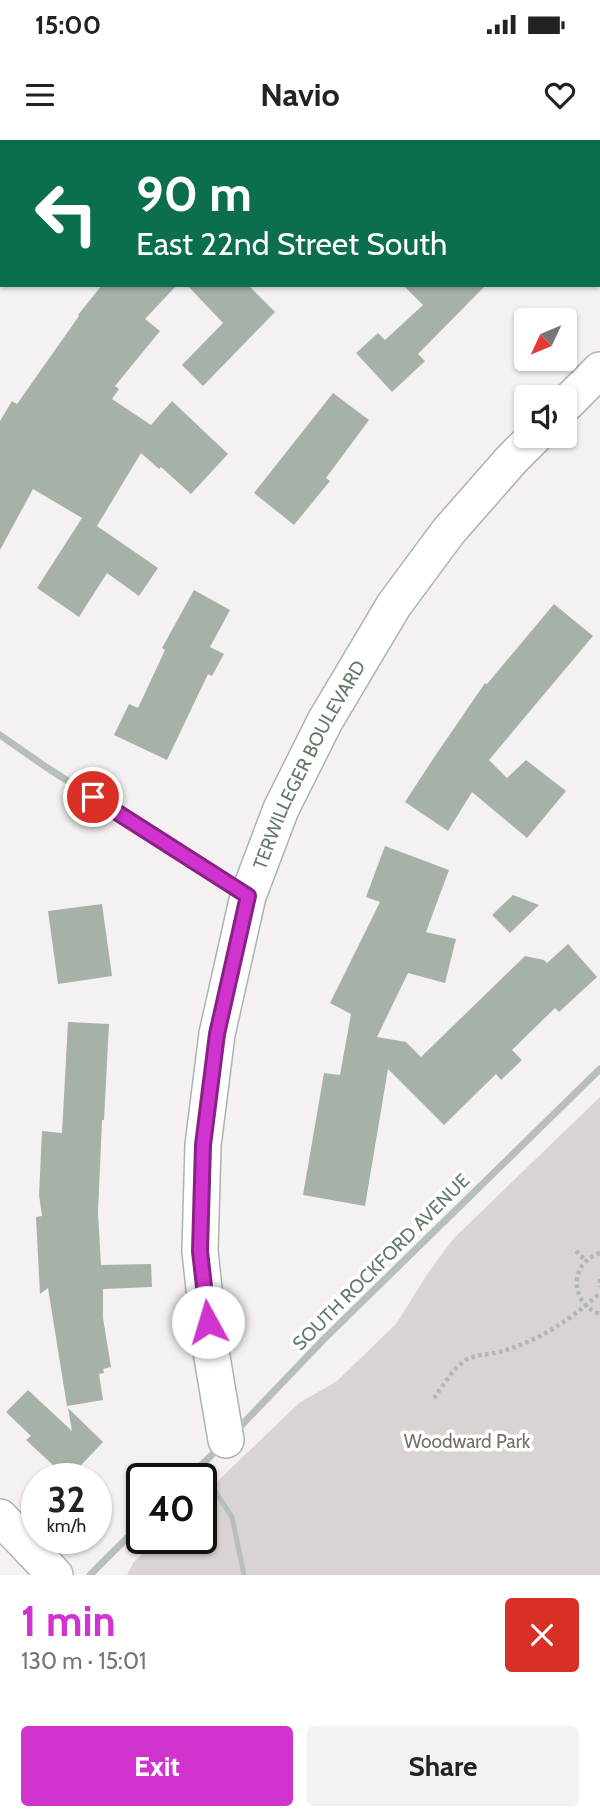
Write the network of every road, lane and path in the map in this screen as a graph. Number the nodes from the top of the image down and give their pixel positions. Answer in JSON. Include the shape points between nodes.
{"nodes":[{"id":1,"x":600,"y":370,"type":"edge"},
{"id":2,"x":577,"y":393,"type":"edge"},
{"id":3,"x":523,"y":448,"type":"edge"},
{"id":4,"x":0,"y":735,"type":"edge"},
{"id":5,"x":248,"y":896,"type":"junction"},
{"id":6,"x":600,"y":1069,"type":"edge"},
{"id":7,"x":576,"y":1251,"type":"dead end"},
{"id":8,"x":600,"y":1253,"type":"edge"},
{"id":9,"x":586,"y":1261,"type":"junction"},
{"id":10,"x":600,"y":1279,"type":"edge"},
{"id":11,"x":600,"y":1287,"type":"edge"},
{"id":12,"x":600,"y":1293,"type":"edge"},
{"id":13,"x":586,"y":1306,"type":"junction"},
{"id":14,"x":600,"y":1314,"type":"edge"},
{"id":15,"x":434,"y":1398,"type":"dead end"},
{"id":16,"x":226,"y":1440,"type":"junction"},
{"id":17,"x":202,"y":1463,"type":"edge"},
{"id":18,"x":217,"y":1494,"type":"edge"},
{"id":19,"x":0,"y":1517,"type":"edge"},
{"id":20,"x":126,"y":1539,"type":"edge"},
{"id":21,"x":55,"y":1575,"type":"edge"},
{"id":22,"x":90,"y":1575,"type":"edge"},
{"id":23,"x":244,"y":1575,"type":"edge"}],
"edges":[{"from":1,"to":2,"type":"street"},
{"from":3,"to":5,"type":"street","name":"TERWILLEGER BOULEVARD","via":[[448,532],[394,606],[281,809]]},
{"from":4,"to":5,"type":"street"},
{"from":5,"to":16,"type":"street","name":"TERWILLEGER BOULEVARD","via":[[217,1034],[203,1145],[200,1251]]},
{"from":6,"to":16,"type":"street","name":"SOUTH ROCKFORD AVENUE"},
{"from":7,"to":9,"type":"path"},
{"from":8,"to":9,"type":"path"},
{"from":9,"to":13,"type":"path","via":[[577,1280]]},
{"from":10,"to":11,"type":"path"},
{"from":12,"to":13,"type":"path"},
{"from":13,"to":14,"type":"path"},
{"from":13,"to":15,"type":"path","via":[[532,1340],[466,1360]]},
{"from":16,"to":17,"type":"street","name":"SOUTH ROCKFORD AVENUE"},
{"from":18,"to":23,"type":"lane","via":[[232,1517]]},
{"from":19,"to":21,"type":"street"},
{"from":20,"to":22,"type":"street"}]}
